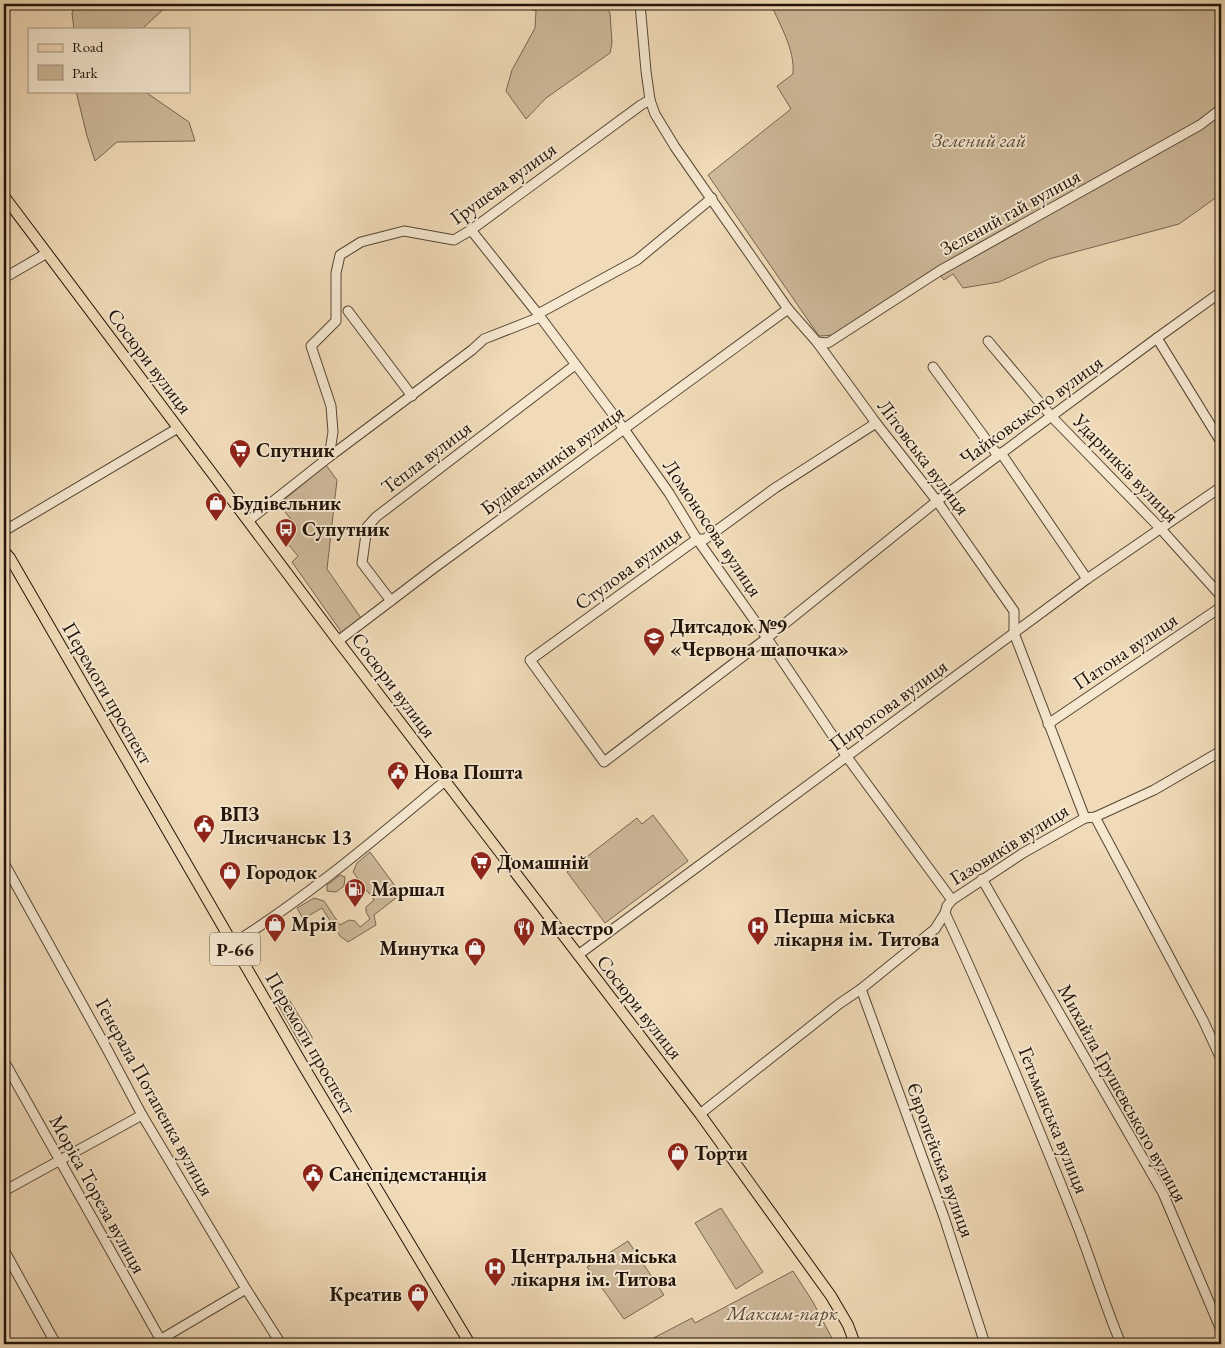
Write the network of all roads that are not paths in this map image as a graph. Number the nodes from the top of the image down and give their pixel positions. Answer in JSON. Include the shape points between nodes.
{"nodes":[{"id":1,"x":640,"y":4,"type":"edge"},
{"id":2,"x":650,"y":100,"type":"junction"},
{"id":3,"x":1221,"y":109,"type":"edge"},
{"id":4,"x":4,"y":196,"type":"edge"},
{"id":5,"x":712,"y":198,"type":"junction"},
{"id":6,"x":471,"y":230,"type":"junction"},
{"id":7,"x":47,"y":253,"type":"junction"},
{"id":8,"x":4,"y":278,"type":"edge"},
{"id":9,"x":1221,"y":292,"type":"edge"},
{"id":10,"x":788,"y":309,"type":"junction"},
{"id":11,"x":348,"y":311,"type":"dead end"},
{"id":12,"x":539,"y":316,"type":"junction"},
{"id":13,"x":1157,"y":338,"type":"junction"},
{"id":14,"x":988,"y":341,"type":"dead end"},
{"id":15,"x":817,"y":342,"type":"junction"},
{"id":16,"x":575,"y":365,"type":"junction"},
{"id":17,"x":933,"y":367,"type":"dead end"},
{"id":18,"x":412,"y":396,"type":"junction"},
{"id":19,"x":1052,"y":417,"type":"junction"},
{"id":20,"x":876,"y":423,"type":"junction"},
{"id":21,"x":178,"y":428,"type":"junction"},
{"id":22,"x":624,"y":430,"type":"junction"},
{"id":23,"x":1221,"y":442,"type":"edge"},
{"id":24,"x":1001,"y":453,"type":"junction"},
{"id":25,"x":330,"y":457,"type":"junction"},
{"id":26,"x":1221,"y":487,"type":"edge"},
{"id":27,"x":936,"y":501,"type":"junction"},
{"id":28,"x":248,"y":521,"type":"junction"},
{"id":29,"x":4,"y":522,"type":"edge"},
{"id":30,"x":17,"y":524,"type":"junction"},
{"id":31,"x":1160,"y":528,"type":"junction"},
{"id":32,"x":4,"y":531,"type":"edge"},
{"id":33,"x":697,"y":539,"type":"junction"},
{"id":34,"x":4,"y":551,"type":"edge"},
{"id":35,"x":1087,"y":578,"type":"junction"},
{"id":36,"x":1221,"y":596,"type":"edge"},
{"id":37,"x":391,"y":601,"type":"junction"},
{"id":38,"x":1221,"y":607,"type":"edge"},
{"id":39,"x":1014,"y":633,"type":"junction"},
{"id":40,"x":767,"y":638,"type":"junction"},
{"id":41,"x":338,"y":641,"type":"junction"},
{"id":42,"x":1048,"y":724,"type":"junction"},
{"id":43,"x":1221,"y":751,"type":"edge"},
{"id":44,"x":847,"y":757,"type":"junction"},
{"id":45,"x":604,"y":762,"type":"joint"},
{"id":46,"x":445,"y":782,"type":"junction"},
{"id":47,"x":1090,"y":818,"type":"junction"},
{"id":48,"x":4,"y":863,"type":"edge"},
{"id":49,"x":982,"y":879,"type":"junction"},
{"id":50,"x":952,"y":900,"type":"junction"},
{"id":51,"x":945,"y":913,"type":"junction"},
{"id":52,"x":232,"y":944,"type":"junction"},
{"id":53,"x":578,"y":956,"type":"junction"},
{"id":54,"x":861,"y":989,"type":"junction"},
{"id":55,"x":1221,"y":1059,"type":"edge"},
{"id":56,"x":4,"y":1061,"type":"edge"},
{"id":57,"x":700,"y":1114,"type":"junction"},
{"id":58,"x":142,"y":1115,"type":"junction"},
{"id":59,"x":60,"y":1161,"type":"junction"},
{"id":60,"x":4,"y":1191,"type":"edge"},
{"id":61,"x":4,"y":1250,"type":"edge"},
{"id":62,"x":246,"y":1289,"type":"junction"},
{"id":63,"x":1221,"y":1330,"type":"edge"},
{"id":64,"x":159,"y":1343,"type":"edge"},
{"id":65,"x":56,"y":1344,"type":"edge"},
{"id":66,"x":281,"y":1344,"type":"edge"},
{"id":67,"x":470,"y":1344,"type":"edge"},
{"id":68,"x":855,"y":1344,"type":"edge"},
{"id":69,"x":986,"y":1344,"type":"edge"},
{"id":70,"x":1121,"y":1344,"type":"edge"}],
"edges":[{"from":1,"to":2,"type":"street","name":"Літовська вулиця"},
{"from":2,"to":5,"type":"street","name":"Літовська вулиця","via":[[675,147]]},
{"from":2,"to":6,"type":"street","name":"Грушева вулиця"},
{"from":3,"to":15,"type":"street","name":"Зелений гай вулиця","via":[[1200,125],[941,270],[828,343]]},
{"from":4,"to":7,"type":"main road","name":"Сосюри вулиця"},
{"from":5,"to":10,"type":"street","name":"Літовська вулиця"},
{"from":5,"to":12,"type":"street","via":[[637,260]]},
{"from":6,"to":12,"type":"street","name":"Ломоносова вулиця"},
{"from":6,"to":25,"type":"street","name":"Грушева вулиця","via":[[454,240],[404,231],[361,242],[340,255],[336,273],[336,321],[311,346],[331,406],[333,432]]},
{"from":7,"to":8,"type":"street"},
{"from":7,"to":21,"type":"main road","name":"Сосюри вулиця"},
{"from":9,"to":13,"type":"street","name":"Чайковського вулиця"},
{"from":10,"to":15,"type":"street","name":"Літовська вулиця"},
{"from":10,"to":22,"type":"street","name":"Будівельників вулиця"},
{"from":11,"to":18,"type":"street"},
{"from":12,"to":16,"type":"street","name":"Ломоносова вулиця"},
{"from":12,"to":18,"type":"street","via":[[484,339]]},
{"from":13,"to":19,"type":"street","name":"Чайковського вулиця"},
{"from":13,"to":23,"type":"street"},
{"from":14,"to":19,"type":"street","name":"Ударників вулиця"},
{"from":15,"to":20,"type":"street","name":"Літовська вулиця"},
{"from":16,"to":22,"type":"street","name":"Ломоносова вулиця"},
{"from":16,"to":37,"type":"street","name":"Тепла вулиця","via":[[367,527],[362,563]]},
{"from":17,"to":24,"type":"street","via":[[996,453]]},
{"from":18,"to":25,"type":"street"},
{"from":19,"to":24,"type":"street","name":"Чайковського вулиця"},
{"from":19,"to":31,"type":"street","name":"Ударників вулиця"},
{"from":20,"to":27,"type":"street","name":"Літовська вулиця"},
{"from":20,"to":33,"type":"street","name":"Стулова вулиця","via":[[775,488],[705,539]]},
{"from":21,"to":28,"type":"main road","name":"Сосюри вулиця"},
{"from":21,"to":30,"type":"street"},
{"from":22,"to":33,"type":"street","name":"Ломоносова вулиця"},
{"from":22,"to":37,"type":"street","name":"Будівельників вулиця"},
{"from":24,"to":27,"type":"street","name":"Чайковського вулиця"},
{"from":24,"to":35,"type":"street"},
{"from":25,"to":28,"type":"street"},
{"from":26,"to":31,"type":"street","name":"Пирогова вулиця"},
{"from":27,"to":39,"type":"street","name":"Літовська вулиця","via":[[1014,611]]},
{"from":27,"to":40,"type":"street","name":"Чайковського вулиця"},
{"from":28,"to":41,"type":"main road","name":"Сосюри вулиця"},
{"from":29,"to":30,"type":"street"},
{"from":30,"to":32,"type":"street"},
{"from":31,"to":35,"type":"street","name":"Пирогова вулиця"},
{"from":31,"to":36,"type":"street","name":"Ударників вулиця"},
{"from":33,"to":40,"type":"street","name":"Ломоносова вулиця"},
{"from":33,"to":45,"type":"street","name":"Стулова вулиця","via":[[530,660]]},
{"from":34,"to":52,"type":"main road","name":"Перемоги проспект","number":"Р-66"},
{"from":35,"to":39,"type":"street","name":"Пирогова вулиця"},
{"from":37,"to":41,"type":"street","name":"Будівельників вулиця"},
{"from":38,"to":42,"type":"street","name":"Патона вулиця"},
{"from":39,"to":42,"type":"street","name":"Літовська вулиця"},
{"from":39,"to":44,"type":"street","name":"Пирогова вулиця"},
{"from":40,"to":44,"type":"street","name":"Ломоносова вулиця"},
{"from":40,"to":45,"type":"street","name":"Чайковського вулиця"},
{"from":41,"to":46,"type":"main road","name":"Сосюри вулиця"},
{"from":42,"to":47,"type":"street","name":"Літовська вулиця"},
{"from":43,"to":47,"type":"street","name":"Газовиків вулиця","via":[[1154,790]]},
{"from":44,"to":50,"type":"street","name":"Ломоносова вулиця"},
{"from":44,"to":53,"type":"street","name":"Пирогова вулиця"},
{"from":46,"to":52,"type":"street","via":[[347,862]]},
{"from":46,"to":53,"type":"main road","name":"Сосюри вулиця"},
{"from":47,"to":49,"type":"street","name":"Газовиків вулиця"},
{"from":47,"to":55,"type":"street","name":"Літовська вулиця","via":[[1203,1020]]},
{"from":48,"to":58,"type":"street","name":"Генерала Потапенка вулиця"},
{"from":49,"to":50,"type":"street","name":"Газовиків вулиця"},
{"from":49,"to":63,"type":"street","name":"Михайла Грушевського вулиця","via":[[1163,1193]]},
{"from":50,"to":51,"type":"street","name":"Газовиків вулиця"},
{"from":51,"to":54,"type":"street","name":"Газовиків вулиця","via":[[935,929]]},
{"from":51,"to":70,"type":"street","name":"Гетьманська вулиця","via":[[1016,1071]]},
{"from":52,"to":67,"type":"main road","name":"Перемоги проспект","number":"Р-66"},
{"from":53,"to":57,"type":"main road","name":"Сосюри вулиця"},
{"from":54,"to":57,"type":"street","name":"Газовиків вулиця"},
{"from":54,"to":69,"type":"street","name":"Європейська вулиця","via":[[944,1217]]},
{"from":56,"to":59,"type":"street","name":"Моріса Тореза вулиця"},
{"from":57,"to":68,"type":"main road","name":"Сосюри вулиця","via":[[831,1296]]},
{"from":58,"to":59,"type":"street"},
{"from":58,"to":62,"type":"street","name":"Генерала Потапенка вулиця"},
{"from":59,"to":60,"type":"street"},
{"from":59,"to":64,"type":"street","name":"Моріса Тореза вулиця"},
{"from":61,"to":65,"type":"street"},
{"from":62,"to":64,"type":"street"},
{"from":62,"to":66,"type":"street","name":"Генерала Потапенка вулиця"}]}
